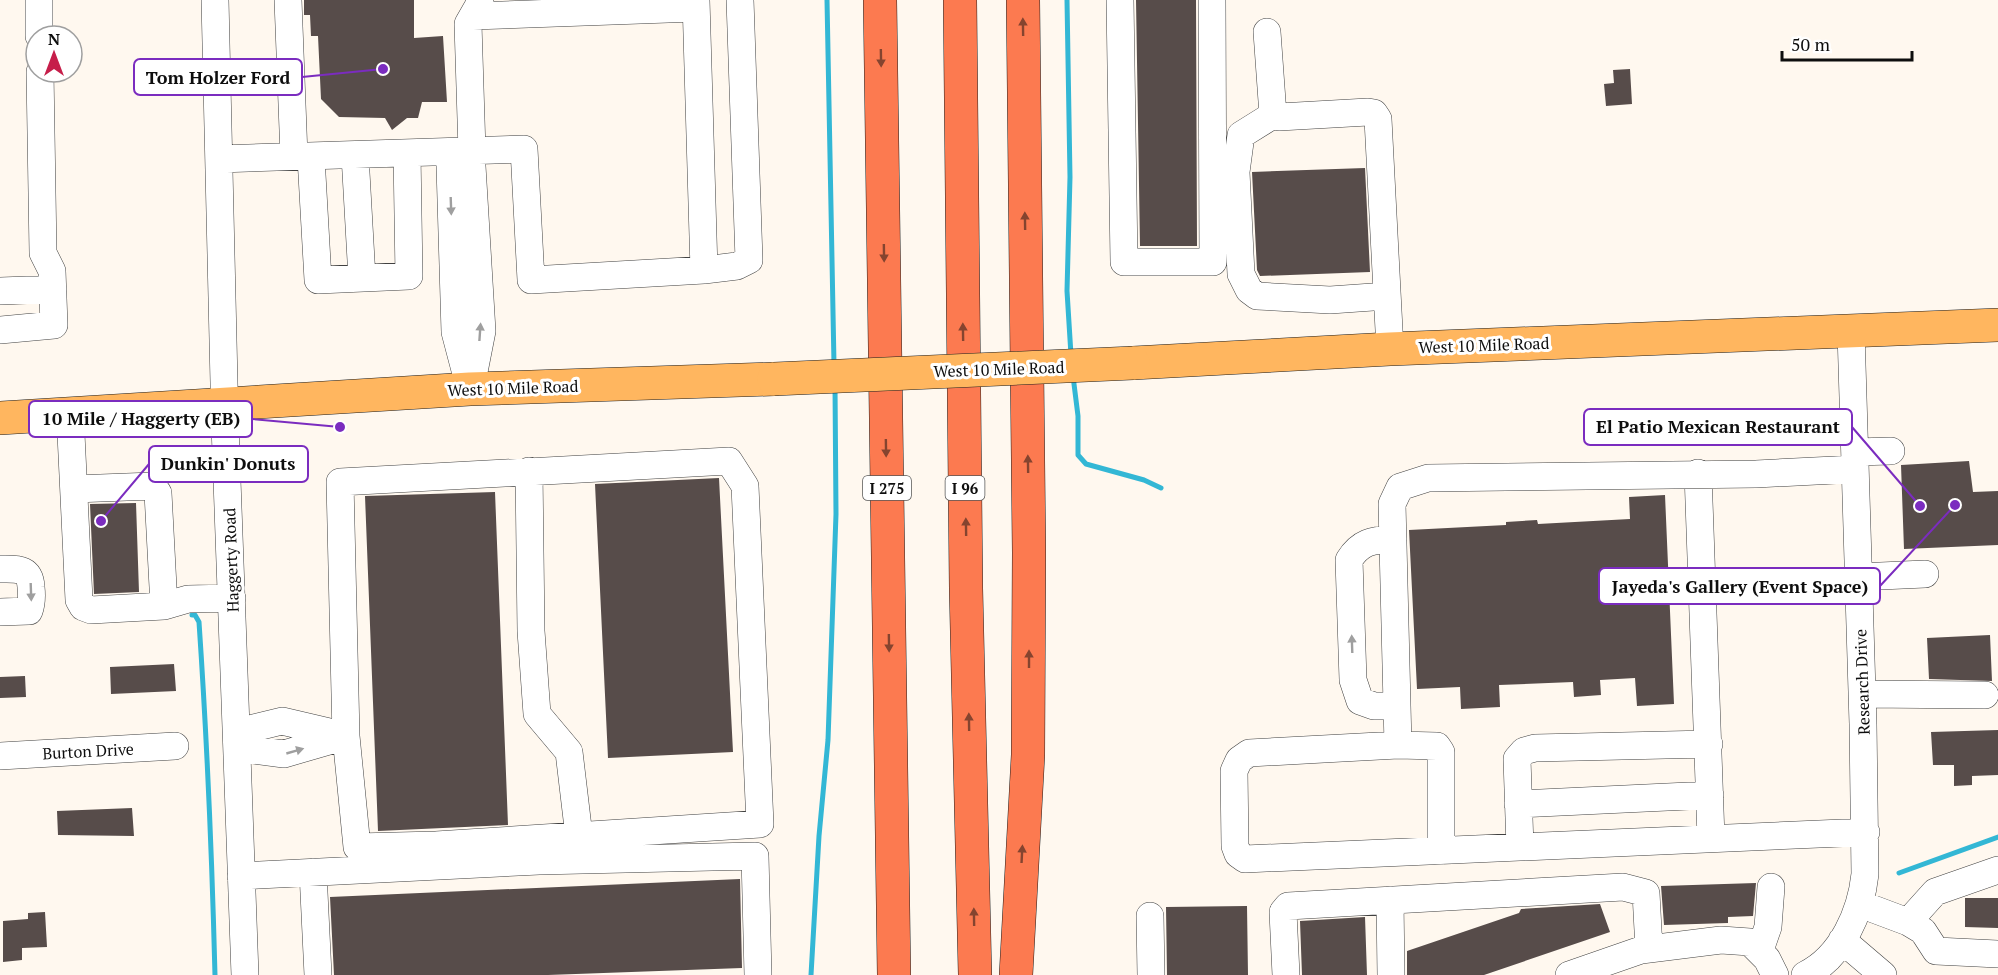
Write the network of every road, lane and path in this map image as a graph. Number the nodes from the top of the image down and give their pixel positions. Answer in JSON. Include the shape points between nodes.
{"nodes":[{"id":1,"x":39,"y":0,"type":"edge"},
{"id":2,"x":215,"y":0,"type":"edge"},
{"id":3,"x":288,"y":0,"type":"edge"},
{"id":4,"x":740,"y":0,"type":"edge"},
{"id":5,"x":880,"y":0,"type":"edge"},
{"id":6,"x":960,"y":0,"type":"edge"},
{"id":7,"x":1023,"y":0,"type":"edge"},
{"id":8,"x":1120,"y":0,"type":"edge"},
{"id":9,"x":1212,"y":0,"type":"edge"},
{"id":10,"x":696,"y":4,"type":"edge"},
{"id":11,"x":476,"y":8,"type":"edge"},
{"id":12,"x":39,"y":24,"type":"edge"},
{"id":13,"x":1268,"y":32,"type":"dead end"},
{"id":14,"x":40,"y":84,"type":"edge"},
{"id":15,"x":1273,"y":115,"type":"junction"},
{"id":16,"x":466,"y":151,"type":"junction"},
{"id":17,"x":407,"y":153,"type":"junction"},
{"id":18,"x":355,"y":155,"type":"junction"},
{"id":19,"x":302,"y":157,"type":"junction"},
{"id":20,"x":219,"y":159,"type":"junction"},
{"id":21,"x":704,"y":270,"type":"junction"},
{"id":22,"x":362,"y":278,"type":"junction"},
{"id":23,"x":52,"y":289,"type":"junction"},
{"id":24,"x":0,"y":290,"type":"edge"},
{"id":25,"x":1387,"y":296,"type":"junction"},
{"id":26,"x":1998,"y":326,"type":"edge"},
{"id":27,"x":0,"y":330,"type":"edge"},
{"id":28,"x":1851,"y":332,"type":"junction"},
{"id":29,"x":1390,"y":349,"type":"junction"},
{"id":30,"x":470,"y":389,"type":"junction"},
{"id":31,"x":225,"y":404,"type":"junction"},
{"id":32,"x":70,"y":413,"type":"junction"},
{"id":33,"x":0,"y":418,"type":"edge"},
{"id":34,"x":1891,"y":451,"type":"dead end"},
{"id":35,"x":1855,"y":461,"type":"junction"},
{"id":36,"x":529,"y":471,"type":"junction"},
{"id":37,"x":1698,"y":473,"type":"junction"},
{"id":38,"x":74,"y":489,"type":"junction"},
{"id":39,"x":1393,"y":539,"type":"junction"},
{"id":40,"x":0,"y":569,"type":"edge"},
{"id":41,"x":1925,"y":574,"type":"dead end"},
{"id":42,"x":1858,"y":577,"type":"junction"},
{"id":43,"x":232,"y":598,"type":"junction"},
{"id":44,"x":164,"y":606,"type":"junction"},
{"id":45,"x":0,"y":612,"type":"edge"},
{"id":46,"x":1862,"y":694,"type":"junction"},
{"id":47,"x":1985,"y":695,"type":"dead end"},
{"id":48,"x":1397,"y":706,"type":"junction"},
{"id":49,"x":346,"y":736,"type":"junction"},
{"id":50,"x":237,"y":740,"type":"junction"},
{"id":51,"x":1709,"y":744,"type":"junction"},
{"id":52,"x":1398,"y":745,"type":"junction"},
{"id":53,"x":175,"y":746,"type":"dead end"},
{"id":54,"x":0,"y":756,"type":"edge"},
{"id":55,"x":1710,"y":795,"type":"junction"},
{"id":56,"x":1518,"y":804,"type":"junction"},
{"id":57,"x":1866,"y":832,"type":"junction"},
{"id":58,"x":579,"y":836,"type":"junction"},
{"id":59,"x":1711,"y":838,"type":"junction"},
{"id":60,"x":1520,"y":847,"type":"junction"},
{"id":61,"x":1441,"y":850,"type":"junction"},
{"id":62,"x":1998,"y":870,"type":"edge"},
{"id":63,"x":313,"y":872,"type":"junction"},
{"id":64,"x":242,"y":876,"type":"junction"},
{"id":65,"x":1771,"y":886,"type":"dead end"},
{"id":66,"x":1390,"y":900,"type":"junction"},
{"id":67,"x":1860,"y":904,"type":"junction"},
{"id":68,"x":1150,"y":916,"type":"dead end"},
{"id":69,"x":1908,"y":922,"type":"junction"},
{"id":70,"x":1842,"y":940,"type":"junction"},
{"id":71,"x":1650,"y":949,"type":"junction"},
{"id":72,"x":1760,"y":950,"type":"junction"},
{"id":73,"x":1998,"y":954,"type":"edge"},
{"id":74,"x":1809,"y":974,"type":"edge"},
{"id":75,"x":245,"y":975,"type":"edge"},
{"id":76,"x":318,"y":975,"type":"edge"},
{"id":77,"x":758,"y":975,"type":"edge"},
{"id":78,"x":894,"y":975,"type":"edge"},
{"id":79,"x":975,"y":975,"type":"edge"},
{"id":80,"x":1016,"y":975,"type":"edge"},
{"id":81,"x":1151,"y":975,"type":"edge"},
{"id":82,"x":1286,"y":975,"type":"edge"},
{"id":83,"x":1391,"y":975,"type":"edge"},
{"id":84,"x":1569,"y":975,"type":"edge"},
{"id":85,"x":1775,"y":975,"type":"edge"},
{"id":86,"x":1882,"y":975,"type":"edge"}],
"edges":[{"from":1,"to":12,"type":"street"},
{"from":2,"to":20,"type":"street","name":"Haggerty Road"},
{"from":3,"to":19,"type":"street"},
{"from":4,"to":21,"type":"street","via":[[749,260],[737,266]]},
{"from":5,"to":78,"type":"highway","number":"I 275","one_way":true},
{"from":79,"to":6,"type":"highway","number":"I 96","one_way":true,"via":[[966,588]]},
{"from":80,"to":7,"type":"highway","one_way":true,"via":[[1028,743]]},
{"from":8,"to":9,"type":"street","via":[[1124,262],[1213,262]]},
{"from":10,"to":11,"type":"street"},
{"from":10,"to":21,"type":"street"},
{"from":11,"to":16,"type":"street","via":[[468,24]]},
{"from":13,"to":15,"type":"street"},
{"from":14,"to":23,"type":"street","via":[[43,253],[52,271]]},
{"from":15,"to":25,"type":"street","via":[[1374,113],[1378,119]]},
{"from":15,"to":25,"type":"street","via":[[1241,135],[1236,172],[1241,274],[1249,290],[1257,296],[1330,300]]},
{"from":16,"to":17,"type":"street"},
{"from":16,"to":21,"type":"street","via":[[524,148],[531,280]]},
{"from":16,"to":30,"type":"street","via":[[450,166],[455,332]]},
{"from":17,"to":18,"type":"street"},
{"from":17,"to":22,"type":"street","via":[[409,276]]},
{"from":18,"to":19,"type":"street"},
{"from":18,"to":22,"type":"street"},
{"from":19,"to":20,"type":"street"},
{"from":19,"to":22,"type":"street","via":[[318,280]]},
{"from":20,"to":31,"type":"street","name":"Haggerty Road"},
{"from":23,"to":24,"type":"street"},
{"from":23,"to":27,"type":"street","via":[[54,325]]},
{"from":25,"to":29,"type":"street"},
{"from":26,"to":28,"type":"main road","name":"West 10 Mile Road"},
{"from":28,"to":29,"type":"main road","name":"West 10 Mile Road"},
{"from":28,"to":35,"type":"street","name":"Research Drive"},
{"from":29,"to":30,"type":"main road","name":"West 10 Mile Road","bridge":true,"via":[[774,379]]},
{"from":30,"to":31,"type":"main road","name":"West 10 Mile Road"},
{"from":31,"to":32,"type":"main road","name":"West 10 Mile Road"},
{"from":31,"to":43,"type":"street","name":"Haggerty Road"},
{"from":32,"to":33,"type":"main road","name":"West 10 Mile Road"},
{"from":32,"to":38,"type":"street"},
{"from":34,"to":35,"type":"street"},
{"from":35,"to":37,"type":"street","via":[[1756,474]]},
{"from":35,"to":42,"type":"street","name":"Research Drive"},
{"from":36,"to":49,"type":"street","via":[[340,482]]},
{"from":36,"to":58,"type":"street","via":[[531,631],[537,714],[570,753]]},
{"from":36,"to":58,"type":"street","via":[[729,461],[744,486],[760,824]]},
{"from":37,"to":39,"type":"street","via":[[1428,478],[1400,487],[1392,504]]},
{"from":37,"to":51,"type":"street"},
{"from":38,"to":44,"type":"street","via":[[153,486],[158,493]]},
{"from":38,"to":44,"type":"street","via":[[79,600],[83,607],[91,610]]},
{"from":39,"to":48,"type":"street"},
{"from":48,"to":39,"type":"street","one_way":true,"via":[[1374,706],[1360,701],[1353,680],[1349,560],[1357,547]]},
{"from":40,"to":45,"type":"street","one_way":true,"via":[[21,568],[27,572],[31,577],[32,604],[29,611]]},
{"from":41,"to":42,"type":"street"},
{"from":42,"to":46,"type":"street","name":"Research Drive"},
{"from":43,"to":44,"type":"street","via":[[188,599]]},
{"from":43,"to":50,"type":"street","name":"Haggerty Road"},
{"from":46,"to":47,"type":"street"},
{"from":46,"to":57,"type":"street","name":"Research Drive"},
{"from":48,"to":52,"type":"street"},
{"from":49,"to":50,"type":"street","via":[[282,721]]},
{"from":49,"to":58,"type":"street","via":[[357,847]]},
{"from":50,"to":64,"type":"street","name":"Haggerty Road"},
{"from":51,"to":55,"type":"street"},
{"from":51,"to":56,"type":"street","via":[[1524,751],[1516,759]]},
{"from":52,"to":61,"type":"street","via":[[1437,746],[1441,753]]},
{"from":52,"to":61,"type":"street","via":[[1249,753],[1239,760],[1234,771],[1238,854],[1245,860]]},
{"from":53,"to":54,"type":"street","name":"Burton Drive"},
{"from":55,"to":56,"type":"street"},
{"from":55,"to":59,"type":"street"},
{"from":56,"to":60,"type":"street"},
{"from":57,"to":59,"type":"street"},
{"from":57,"to":67,"type":"street","name":"Research Drive"},
{"from":59,"to":60,"type":"street"},
{"from":60,"to":61,"type":"street"},
{"from":62,"to":69,"type":"street","via":[[1935,892]]},
{"from":63,"to":64,"type":"street"},
{"from":63,"to":76,"type":"street"},
{"from":63,"to":77,"type":"street","via":[[755,856]]},
{"from":64,"to":75,"type":"street","name":"Haggerty Road"},
{"from":65,"to":72,"type":"street","via":[[1768,927]]},
{"from":66,"to":71,"type":"street","via":[[1623,886],[1646,893]]},
{"from":66,"to":82,"type":"street","via":[[1288,906],[1283,912]]},
{"from":66,"to":83,"type":"street"},
{"from":67,"to":69,"type":"street"},
{"from":67,"to":70,"type":"street","name":"Research Drive"},
{"from":68,"to":81,"type":"street"},
{"from":69,"to":73,"type":"street","via":[[1923,931],[1936,951]]},
{"from":70,"to":74,"type":"street","name":"Research Drive"},
{"from":70,"to":86,"type":"street"},
{"from":71,"to":72,"type":"street","via":[[1721,940],[1750,942]]},
{"from":71,"to":84,"type":"street"},
{"from":72,"to":85,"type":"street"}]}
